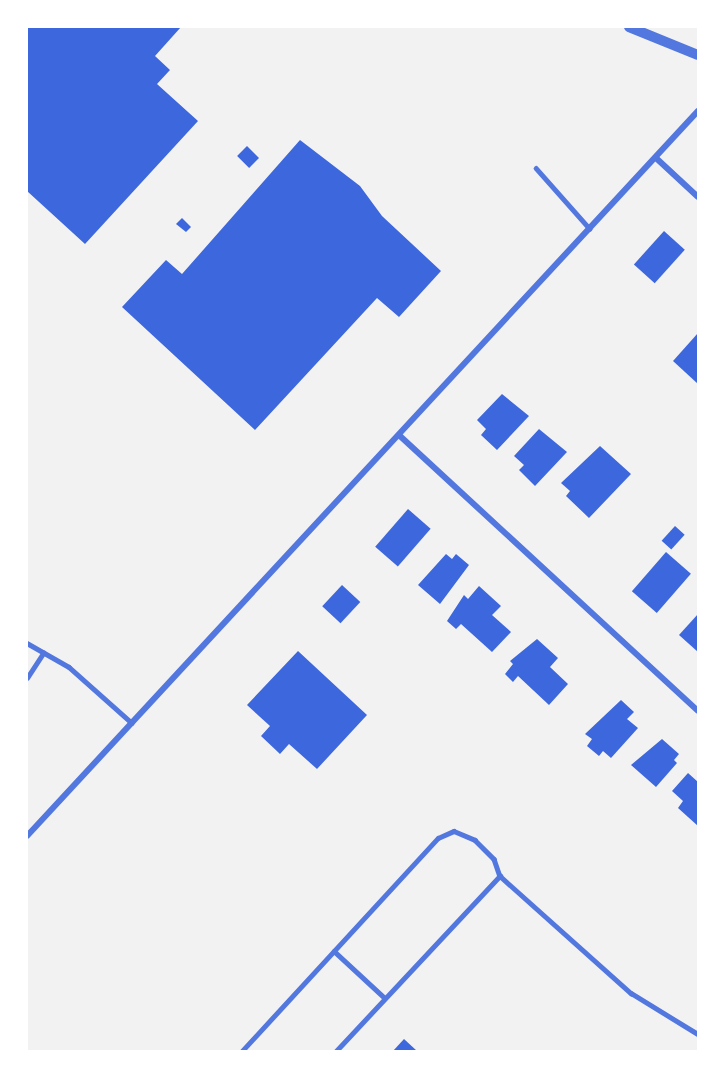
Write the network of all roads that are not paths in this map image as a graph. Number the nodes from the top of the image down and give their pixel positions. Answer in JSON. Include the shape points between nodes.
{"nodes":[{"id":1,"x":629,"y":27,"type":"edge"},
{"id":2,"x":698,"y":55,"type":"edge"},
{"id":3,"x":698,"y":111,"type":"edge"},
{"id":4,"x":656,"y":158,"type":"junction"},
{"id":5,"x":536,"y":168,"type":"dead end"},
{"id":6,"x":698,"y":197,"type":"edge"},
{"id":7,"x":590,"y":229,"type":"junction"},
{"id":8,"x":400,"y":436,"type":"junction"},
{"id":9,"x":27,"y":643,"type":"edge"},
{"id":10,"x":43,"y":652,"type":"junction"},
{"id":11,"x":27,"y":678,"type":"edge"},
{"id":12,"x":698,"y":711,"type":"edge"},
{"id":13,"x":132,"y":723,"type":"junction"},
{"id":14,"x":27,"y":836,"type":"edge"},
{"id":15,"x":500,"y":876,"type":"junction"},
{"id":16,"x":334,"y":951,"type":"junction"},
{"id":17,"x":385,"y":998,"type":"junction"},
{"id":18,"x":698,"y":1034,"type":"edge"},
{"id":19,"x":242,"y":1051,"type":"edge"},
{"id":20,"x":336,"y":1051,"type":"edge"}],
"edges":[{"from":1,"to":2,"type":"street"},
{"from":3,"to":4,"type":"street"},
{"from":4,"to":6,"type":"street"},
{"from":4,"to":7,"type":"street"},
{"from":5,"to":7,"type":"lane"},
{"from":7,"to":8,"type":"street"},
{"from":8,"to":12,"type":"street"},
{"from":8,"to":13,"type":"street"},
{"from":9,"to":10,"type":"lane"},
{"from":10,"to":11,"type":"lane"},
{"from":10,"to":13,"type":"lane","via":[[95,688]]},
{"from":13,"to":14,"type":"street"},
{"from":15,"to":16,"type":"lane","via":[[494,859],[475,840],[454,831],[438,838]]},
{"from":15,"to":17,"type":"lane"},
{"from":15,"to":18,"type":"lane","via":[[632,993]]},
{"from":16,"to":17,"type":"lane"},
{"from":16,"to":19,"type":"lane"},
{"from":17,"to":20,"type":"lane"}]}
